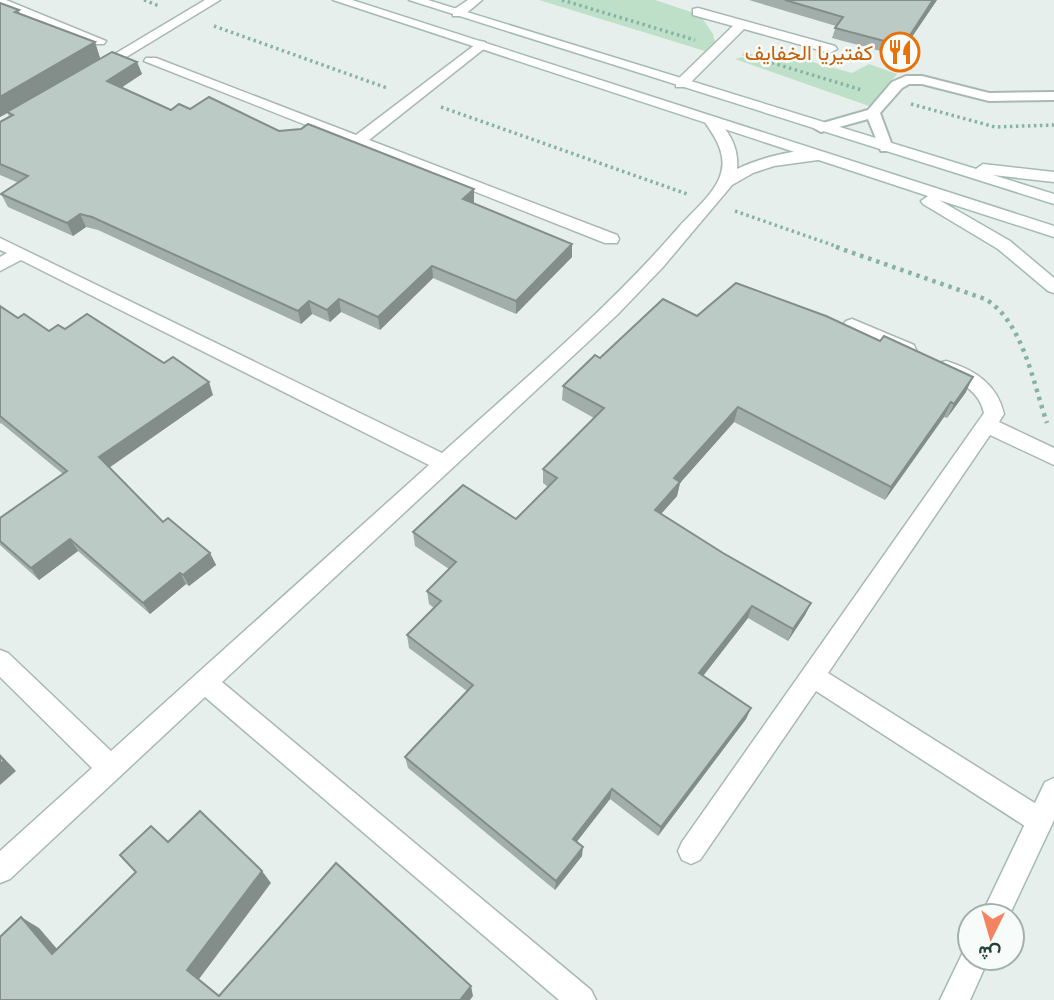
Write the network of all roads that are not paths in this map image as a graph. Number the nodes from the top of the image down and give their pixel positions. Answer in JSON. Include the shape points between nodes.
{"nodes":[{"id":1,"x":215,"y":0,"type":"edge"},
{"id":2,"x":339,"y":0,"type":"edge"},
{"id":3,"x":415,"y":0,"type":"edge"},
{"id":4,"x":475,"y":0,"type":"edge"},
{"id":5,"x":0,"y":2,"type":"edge"},
{"id":6,"x":698,"y":12,"type":"dead end"},
{"id":7,"x":458,"y":13,"type":"junction"},
{"id":8,"x":742,"y":24,"type":"junction"},
{"id":9,"x":99,"y":41,"type":"dead end"},
{"id":10,"x":480,"y":45,"type":"junction"},
{"id":11,"x":830,"y":49,"type":"dead end"},
{"id":12,"x":151,"y":61,"type":"dead end"},
{"id":13,"x":82,"y":78,"type":"edge"},
{"id":14,"x":681,"y":84,"type":"junction"},
{"id":15,"x":1054,"y":96,"type":"edge"},
{"id":16,"x":873,"y":113,"type":"junction"},
{"id":17,"x":711,"y":121,"type":"junction"},
{"id":18,"x":821,"y":128,"type":"junction"},
{"id":19,"x":358,"y":141,"type":"junction"},
{"id":20,"x":886,"y":148,"type":"junction"},
{"id":21,"x":818,"y":155,"type":"junction"},
{"id":22,"x":936,"y":164,"type":"junction"},
{"id":23,"x":1054,"y":177,"type":"edge"},
{"id":24,"x":891,"y":179,"type":"junction"},
{"id":25,"x":726,"y":182,"type":"junction"},
{"id":26,"x":1054,"y":199,"type":"edge"},
{"id":27,"x":1054,"y":232,"type":"edge"},
{"id":28,"x":611,"y":239,"type":"dead end"},
{"id":29,"x":0,"y":243,"type":"edge"},
{"id":30,"x":20,"y":253,"type":"junction"},
{"id":31,"x":0,"y":265,"type":"edge"},
{"id":32,"x":1054,"y":287,"type":"edge"},
{"id":33,"x":852,"y":325,"type":"edge"},
{"id":34,"x":987,"y":425,"type":"junction"},
{"id":35,"x":1054,"y":457,"type":"edge"},
{"id":36,"x":444,"y":463,"type":"junction"},
{"id":37,"x":0,"y":661,"type":"edge"},
{"id":38,"x":812,"y":676,"type":"junction"},
{"id":39,"x":205,"y":682,"type":"junction"},
{"id":40,"x":110,"y":768,"type":"junction"},
{"id":41,"x":1054,"y":791,"type":"edge"},
{"id":42,"x":1040,"y":821,"type":"junction"},
{"id":43,"x":691,"y":851,"type":"dead end"},
{"id":44,"x":0,"y":869,"type":"edge"},
{"id":45,"x":1002,"y":902,"type":"edge"},
{"id":46,"x":968,"y":972,"type":"edge"},
{"id":47,"x":581,"y":1000,"type":"edge"},
{"id":48,"x":955,"y":1000,"type":"edge"}],
"edges":[{"from":1,"to":13,"type":"street"},
{"from":2,"to":10,"type":"street"},
{"from":3,"to":7,"type":"street"},
{"from":4,"to":7,"type":"street"},
{"from":5,"to":9,"type":"street"},
{"from":6,"to":8,"type":"street"},
{"from":7,"to":14,"type":"street"},
{"from":8,"to":11,"type":"street"},
{"from":8,"to":14,"type":"street"},
{"from":10,"to":17,"type":"street"},
{"from":10,"to":19,"type":"street"},
{"from":12,"to":19,"type":"street"},
{"from":14,"to":18,"type":"street"},
{"from":15,"to":16,"type":"lane","via":[[989,97],[914,79],[900,82]]},
{"from":16,"to":18,"type":"lane"},
{"from":16,"to":20,"type":"lane"},
{"from":17,"to":21,"type":"street"},
{"from":17,"to":25,"type":"street","via":[[732,156]]},
{"from":18,"to":20,"type":"street"},
{"from":19,"to":28,"type":"street"},
{"from":20,"to":22,"type":"street"},
{"from":21,"to":24,"type":"street"},
{"from":21,"to":25,"type":"street","via":[[775,159]]},
{"from":22,"to":23,"type":"street"},
{"from":22,"to":26,"type":"street"},
{"from":24,"to":27,"type":"street"},
{"from":24,"to":32,"type":"street","via":[[995,239]]},
{"from":25,"to":36,"type":"street","via":[[619,303]]},
{"from":29,"to":30,"type":"street"},
{"from":30,"to":31,"type":"street"},
{"from":30,"to":36,"type":"street"},
{"from":33,"to":34,"type":"street","via":[[982,386],[992,399],[994,414]]},
{"from":34,"to":35,"type":"street"},
{"from":34,"to":38,"type":"street"},
{"from":36,"to":39,"type":"street"},
{"from":37,"to":40,"type":"street"},
{"from":38,"to":42,"type":"street"},
{"from":38,"to":43,"type":"street"},
{"from":39,"to":40,"type":"street"},
{"from":39,"to":47,"type":"street"},
{"from":40,"to":44,"type":"street"},
{"from":41,"to":42,"type":"street"},
{"from":42,"to":45,"type":"street"},
{"from":46,"to":48,"type":"street"}]}
